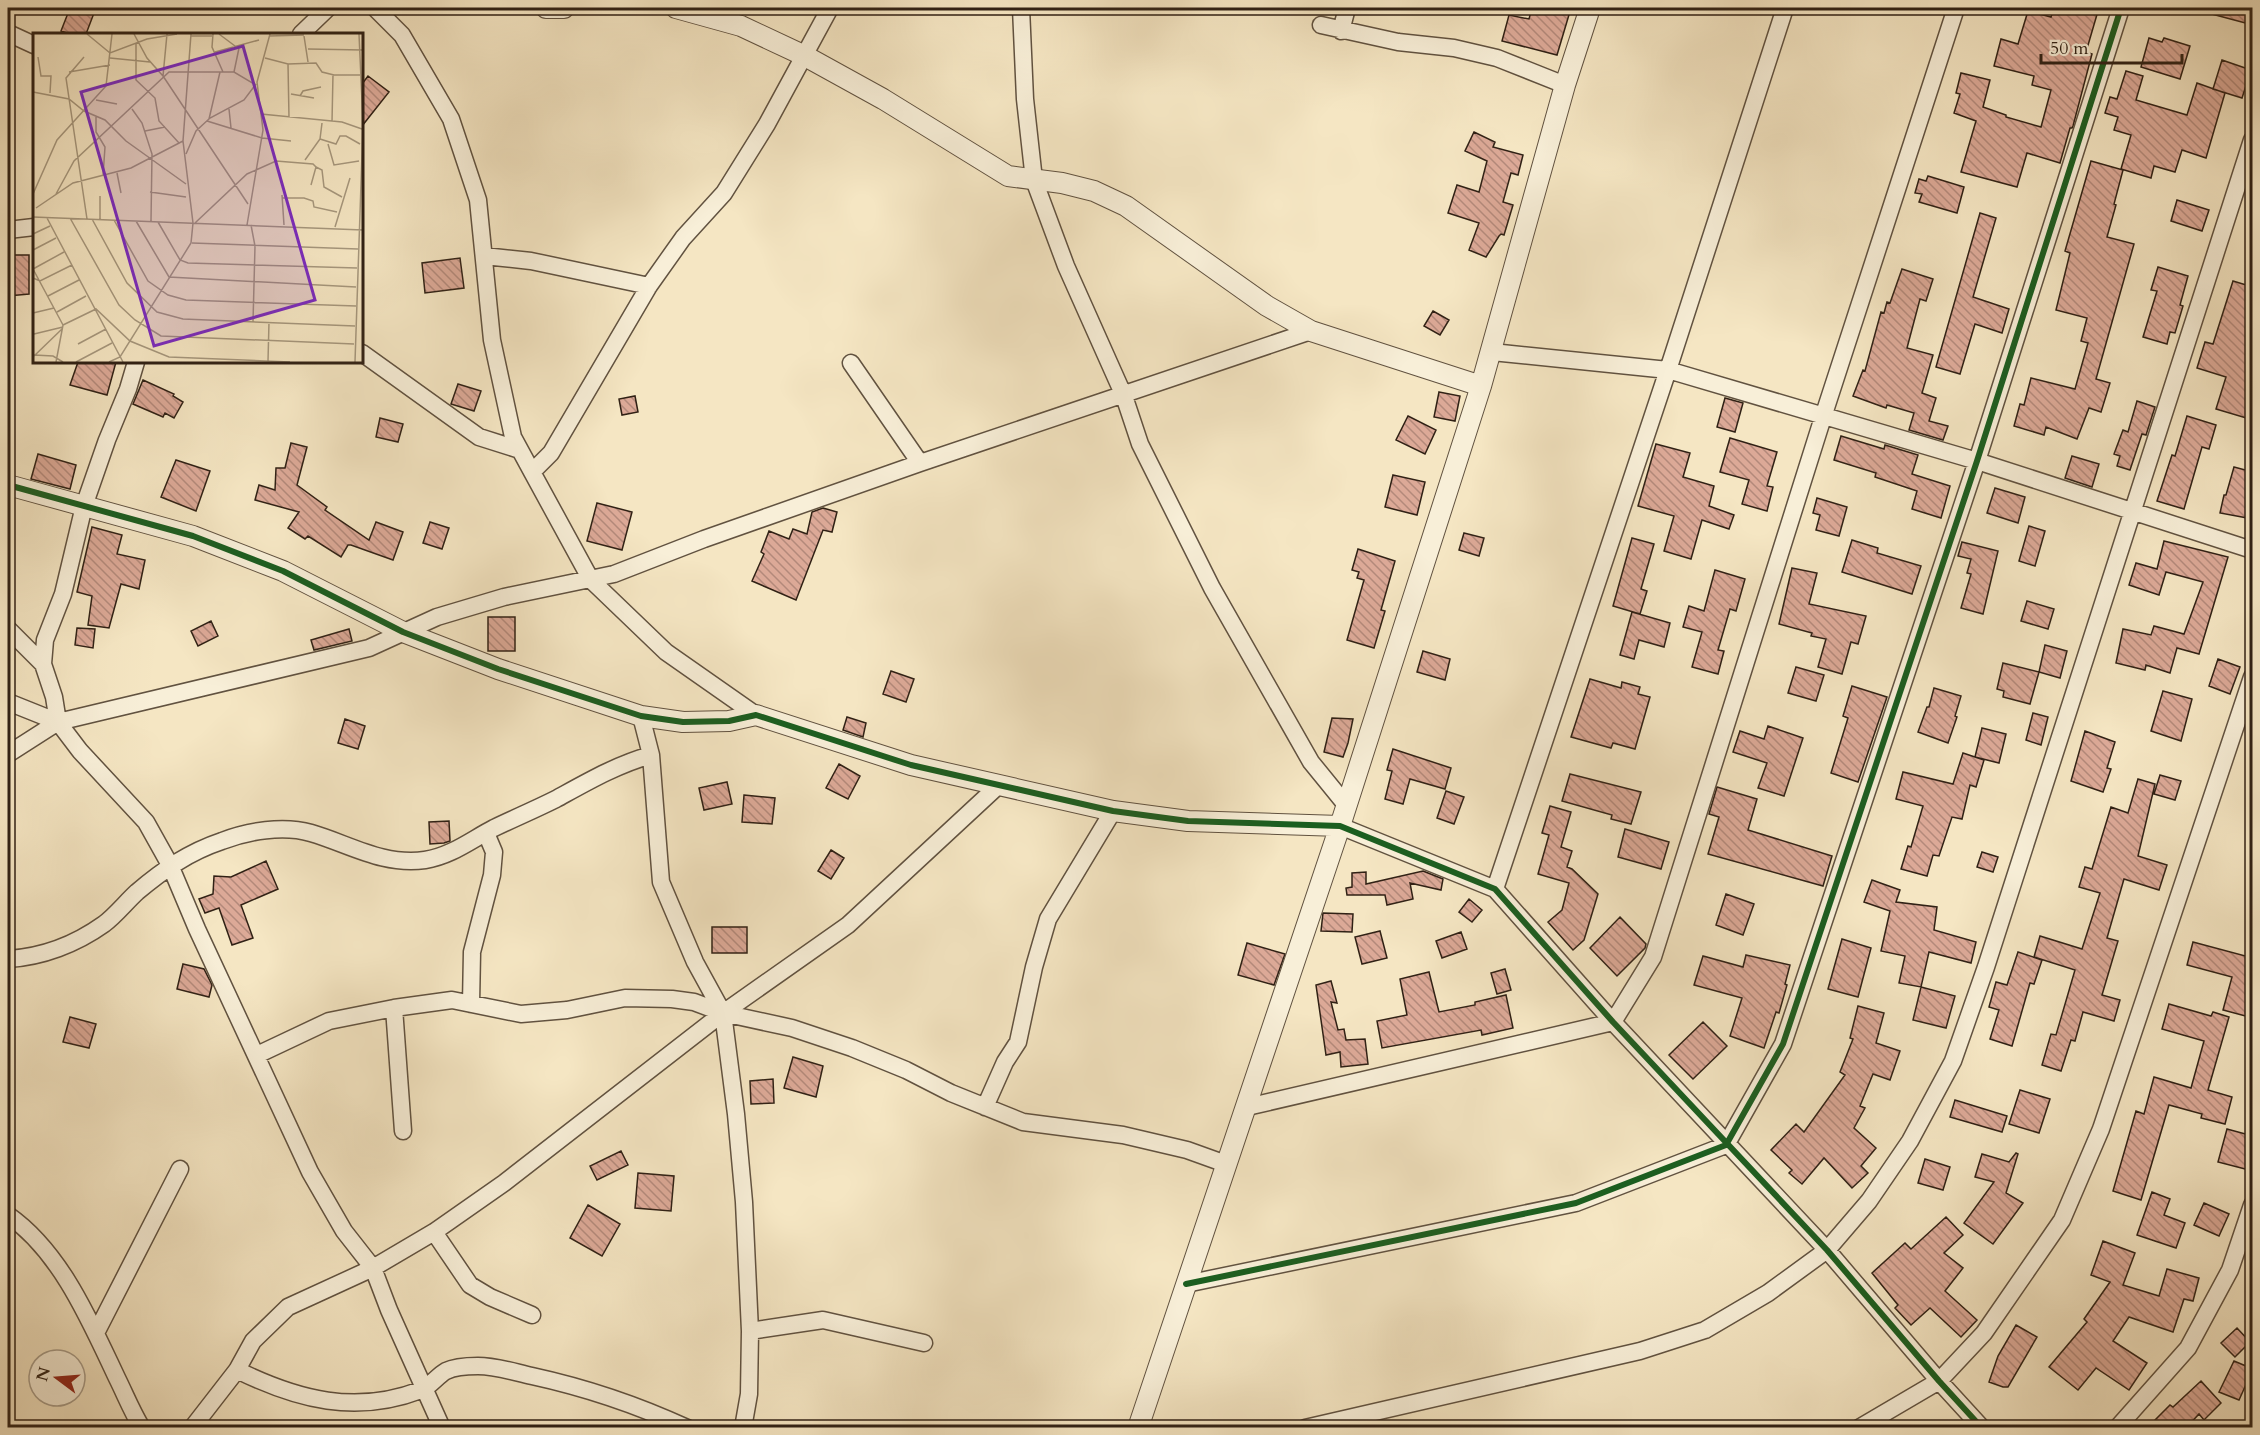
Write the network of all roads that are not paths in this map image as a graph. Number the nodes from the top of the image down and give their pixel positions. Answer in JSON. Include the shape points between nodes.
{"nodes":[{"id":1,"x":328,"y":8,"type":"edge"},
{"id":2,"x":375,"y":8,"type":"edge"},
{"id":3,"x":546,"y":8,"type":"edge"},
{"id":4,"x":564,"y":8,"type":"edge"},
{"id":5,"x":676,"y":8,"type":"edge"},
{"id":6,"x":830,"y":8,"type":"edge"},
{"id":7,"x":1021,"y":8,"type":"edge"},
{"id":8,"x":1347,"y":8,"type":"edge"},
{"id":9,"x":1590,"y":8,"type":"edge"},
{"id":10,"x":1785,"y":8,"type":"edge"},
{"id":11,"x":1956,"y":8,"type":"edge"},
{"id":12,"x":2121,"y":8,"type":"edge"},
{"id":13,"x":1321,"y":25,"type":"dead end"},
{"id":14,"x":1341,"y":31,"type":"junction"},
{"id":15,"x":8,"y":33,"type":"edge"},
{"id":16,"x":303,"y":33,"type":"edge"},
{"id":17,"x":33,"y":45,"type":"edge"},
{"id":18,"x":805,"y":56,"type":"junction"},
{"id":19,"x":1565,"y":84,"type":"junction"},
{"id":20,"x":2253,"y":140,"type":"edge"},
{"id":21,"x":1034,"y":180,"type":"junction"},
{"id":22,"x":33,"y":227,"type":"edge"},
{"id":23,"x":8,"y":230,"type":"edge"},
{"id":24,"x":484,"y":256,"type":"junction"},
{"id":25,"x":649,"y":286,"type":"junction"},
{"id":26,"x":1311,"y":331,"type":"junction"},
{"id":27,"x":1492,"y":352,"type":"junction"},
{"id":28,"x":363,"y":354,"type":"edge"},
{"id":29,"x":136,"y":363,"type":"edge"},
{"id":30,"x":851,"y":363,"type":"dead end"},
{"id":31,"x":1668,"y":370,"type":"junction"},
{"id":32,"x":1481,"y":386,"type":"junction"},
{"id":33,"x":1124,"y":396,"type":"junction"},
{"id":34,"x":1824,"y":414,"type":"junction"},
{"id":35,"x":520,"y":450,"type":"junction"},
{"id":36,"x":1977,"y":461,"type":"junction"},
{"id":37,"x":920,"y":463,"type":"junction"},
{"id":38,"x":532,"y":472,"type":"junction"},
{"id":39,"x":8,"y":485,"type":"edge"},
{"id":40,"x":84,"y":506,"type":"junction"},
{"id":41,"x":2133,"y":510,"type":"junction"},
{"id":42,"x":2253,"y":550,"type":"edge"},
{"id":43,"x":591,"y":580,"type":"junction"},
{"id":44,"x":8,"y":629,"type":"edge"},
{"id":45,"x":403,"y":632,"type":"junction"},
{"id":46,"x":43,"y":664,"type":"junction"},
{"id":47,"x":2253,"y":677,"type":"edge"},
{"id":48,"x":8,"y":702,"type":"edge"},
{"id":49,"x":756,"y":715,"type":"junction"},
{"id":50,"x":641,"y":716,"type":"junction"},
{"id":51,"x":58,"y":722,"type":"junction"},
{"id":52,"x":8,"y":754,"type":"edge"},
{"id":53,"x":651,"y":755,"type":"junction"},
{"id":54,"x":999,"y":785,"type":"junction"},
{"id":55,"x":1346,"y":805,"type":"junction"},
{"id":56,"x":1113,"y":812,"type":"junction"},
{"id":57,"x":1340,"y":826,"type":"junction"},
{"id":58,"x":486,"y":833,"type":"junction"},
{"id":59,"x":170,"y":865,"type":"junction"},
{"id":60,"x":1495,"y":889,"type":"junction"},
{"id":61,"x":8,"y":959,"type":"edge"},
{"id":62,"x":471,"y":1004,"type":"junction"},
{"id":63,"x":394,"y":1008,"type":"junction"},
{"id":64,"x":723,"y":1013,"type":"junction"},
{"id":65,"x":1613,"y":1022,"type":"junction"},
{"id":66,"x":257,"y":1054,"type":"junction"},
{"id":67,"x":984,"y":1107,"type":"junction"},
{"id":68,"x":1247,"y":1107,"type":"junction"},
{"id":69,"x":403,"y":1131,"type":"dead end"},
{"id":70,"x":1726,"y":1145,"type":"junction"},
{"id":71,"x":1226,"y":1164,"type":"junction"},
{"id":72,"x":180,"y":1169,"type":"dead end"},
{"id":73,"x":2253,"y":1205,"type":"edge"},
{"id":74,"x":8,"y":1215,"type":"edge"},
{"id":75,"x":434,"y":1232,"type":"junction"},
{"id":76,"x":1827,"y":1250,"type":"junction"},
{"id":77,"x":373,"y":1268,"type":"junction"},
{"id":78,"x":1186,"y":1284,"type":"junction"},
{"id":79,"x":532,"y":1315,"type":"dead end"},
{"id":80,"x":750,"y":1331,"type":"junction"},
{"id":81,"x":96,"y":1333,"type":"junction"},
{"id":82,"x":924,"y":1343,"type":"dead end"},
{"id":83,"x":237,"y":1370,"type":"junction"},
{"id":84,"x":1939,"y":1381,"type":"junction"},
{"id":85,"x":424,"y":1389,"type":"junction"},
{"id":86,"x":142,"y":1428,"type":"edge"},
{"id":87,"x":192,"y":1428,"type":"edge"},
{"id":88,"x":442,"y":1428,"type":"edge"},
{"id":89,"x":687,"y":1428,"type":"edge"},
{"id":90,"x":743,"y":1428,"type":"edge"},
{"id":91,"x":1138,"y":1428,"type":"edge"},
{"id":92,"x":1305,"y":1428,"type":"edge"},
{"id":93,"x":1859,"y":1428,"type":"edge"},
{"id":94,"x":1982,"y":1428,"type":"edge"},
{"id":95,"x":2118,"y":1428,"type":"edge"}],
"edges":[{"from":1,"to":16,"type":"street"},
{"from":2,"to":24,"type":"street","via":[[402,35],[451,119],[478,200]]},
{"from":3,"to":4,"type":"street"},
{"from":5,"to":18,"type":"street","via":[[741,26]]},
{"from":6,"to":18,"type":"street"},
{"from":7,"to":21,"type":"street"},
{"from":8,"to":14,"type":"street"},
{"from":9,"to":19,"type":"street"},
{"from":10,"to":31,"type":"street"},
{"from":11,"to":34,"type":"street"},
{"from":12,"to":36,"type":"street"},
{"from":13,"to":14,"type":"street"},
{"from":14,"to":19,"type":"street","via":[[1497,58]]},
{"from":15,"to":17,"type":"street"},
{"from":18,"to":21,"type":"street","via":[[1008,176]]},
{"from":18,"to":25,"type":"street","via":[[724,193],[683,238]]},
{"from":19,"to":27,"type":"street"},
{"from":20,"to":41,"type":"street"},
{"from":21,"to":26,"type":"street","via":[[1094,191],[1126,206],[1268,306]]},
{"from":21,"to":33,"type":"street","via":[[1066,266]]},
{"from":22,"to":23,"type":"street"},
{"from":24,"to":25,"type":"street","via":[[531,261]]},
{"from":24,"to":35,"type":"street","via":[[492,340],[513,437]]},
{"from":25,"to":38,"type":"street","via":[[551,453]]},
{"from":26,"to":32,"type":"street"},
{"from":26,"to":33,"type":"street"},
{"from":27,"to":31,"type":"street"},
{"from":27,"to":32,"type":"street"},
{"from":28,"to":35,"type":"street","via":[[479,437]]},
{"from":29,"to":40,"type":"street"},
{"from":30,"to":37,"type":"street"},
{"from":31,"to":34,"type":"street"},
{"from":31,"to":60,"type":"street"},
{"from":32,"to":55,"type":"street"},
{"from":33,"to":37,"type":"street"},
{"from":33,"to":55,"type":"street","via":[[1140,444],[1212,588],[1311,762]]},
{"from":34,"to":36,"type":"street"},
{"from":34,"to":65,"type":"street","via":[[1653,957]]},
{"from":35,"to":38,"type":"street"},
{"from":36,"to":41,"type":"street"},
{"from":36,"to":70,"type":"street","via":[[1783,1044]]},
{"from":37,"to":43,"type":"street"},
{"from":38,"to":43,"type":"street"},
{"from":39,"to":40,"type":"street"},
{"from":40,"to":45,"type":"street","via":[[194,536],[283,571]]},
{"from":40,"to":46,"type":"street","via":[[63,594],[45,640]]},
{"from":41,"to":42,"type":"street"},
{"from":41,"to":76,"type":"street","via":[[1953,1061],[1910,1141],[1869,1201]]},
{"from":43,"to":45,"type":"street","via":[[504,597],[437,617]]},
{"from":43,"to":49,"type":"street","via":[[666,652]]},
{"from":44,"to":46,"type":"street"},
{"from":45,"to":50,"type":"street","via":[[498,669]]},
{"from":45,"to":51,"type":"street","via":[[369,648]]},
{"from":46,"to":51,"type":"street"},
{"from":47,"to":84,"type":"street","via":[[2101,1128],[2061,1221],[1984,1333]]},
{"from":48,"to":51,"type":"street"},
{"from":49,"to":50,"type":"street","via":[[729,721],[683,722]]},
{"from":49,"to":54,"type":"street","via":[[911,765]]},
{"from":50,"to":53,"type":"street"},
{"from":51,"to":52,"type":"street"},
{"from":51,"to":59,"type":"street","via":[[146,822]]},
{"from":53,"to":58,"type":"street","via":[[622,764]]},
{"from":53,"to":64,"type":"street","via":[[661,882],[695,962]]},
{"from":54,"to":56,"type":"street"},
{"from":54,"to":64,"type":"street","via":[[848,925]]},
{"from":55,"to":57,"type":"street"},
{"from":56,"to":57,"type":"street","via":[[1188,820]]},
{"from":56,"to":67,"type":"street","via":[[1048,919],[1018,1042]]},
{"from":57,"to":60,"type":"street"},
{"from":57,"to":68,"type":"street"},
{"from":58,"to":59,"type":"street","via":[[450,854],[399,860],[373,856],[309,833],[249,832]]},
{"from":58,"to":62,"type":"street","via":[[494,852],[492,875],[472,952]]},
{"from":59,"to":61,"type":"street","via":[[105,923],[31,958]]},
{"from":59,"to":66,"type":"street"},
{"from":60,"to":65,"type":"street"},
{"from":62,"to":63,"type":"street","via":[[452,1000]]},
{"from":62,"to":64,"type":"street","via":[[521,1014],[567,1010],[625,998],[672,999]]},
{"from":63,"to":66,"type":"street","via":[[328,1021]]},
{"from":63,"to":69,"type":"street"},
{"from":64,"to":67,"type":"street","via":[[792,1028],[852,1048]]},
{"from":64,"to":75,"type":"street","via":[[504,1183]]},
{"from":64,"to":80,"type":"street","via":[[744,1202]]},
{"from":65,"to":68,"type":"street"},
{"from":65,"to":70,"type":"street"},
{"from":66,"to":77,"type":"street","via":[[310,1172],[344,1231]]},
{"from":67,"to":71,"type":"street","via":[[1023,1122],[1123,1135]]},
{"from":68,"to":71,"type":"street"},
{"from":70,"to":76,"type":"street"},
{"from":70,"to":78,"type":"street","via":[[1576,1203]]},
{"from":71,"to":78,"type":"street"},
{"from":72,"to":81,"type":"street"},
{"from":73,"to":95,"type":"street","via":[[2230,1270],[2188,1348]]},
{"from":74,"to":81,"type":"street","via":[[40,1245],[60,1271]]},
{"from":75,"to":77,"type":"street"},
{"from":75,"to":79,"type":"street","via":[[470,1285]]},
{"from":76,"to":84,"type":"street"},
{"from":76,"to":92,"type":"street","via":[[1768,1293],[1705,1330],[1640,1351]]},
{"from":77,"to":83,"type":"street","via":[[288,1307],[253,1341]]},
{"from":77,"to":85,"type":"street"},
{"from":78,"to":91,"type":"street"},
{"from":80,"to":82,"type":"street","via":[[824,1320]]},
{"from":80,"to":90,"type":"street","via":[[749,1394]]},
{"from":81,"to":86,"type":"street"},
{"from":83,"to":85,"type":"street","via":[[263,1383],[324,1402],[360,1404],[393,1400]]},
{"from":83,"to":87,"type":"street"},
{"from":84,"to":93,"type":"street"},
{"from":84,"to":94,"type":"street"},
{"from":85,"to":88,"type":"street"},
{"from":85,"to":89,"type":"street","via":[[448,1370],[477,1366],[565,1383],[639,1406]]}]}
